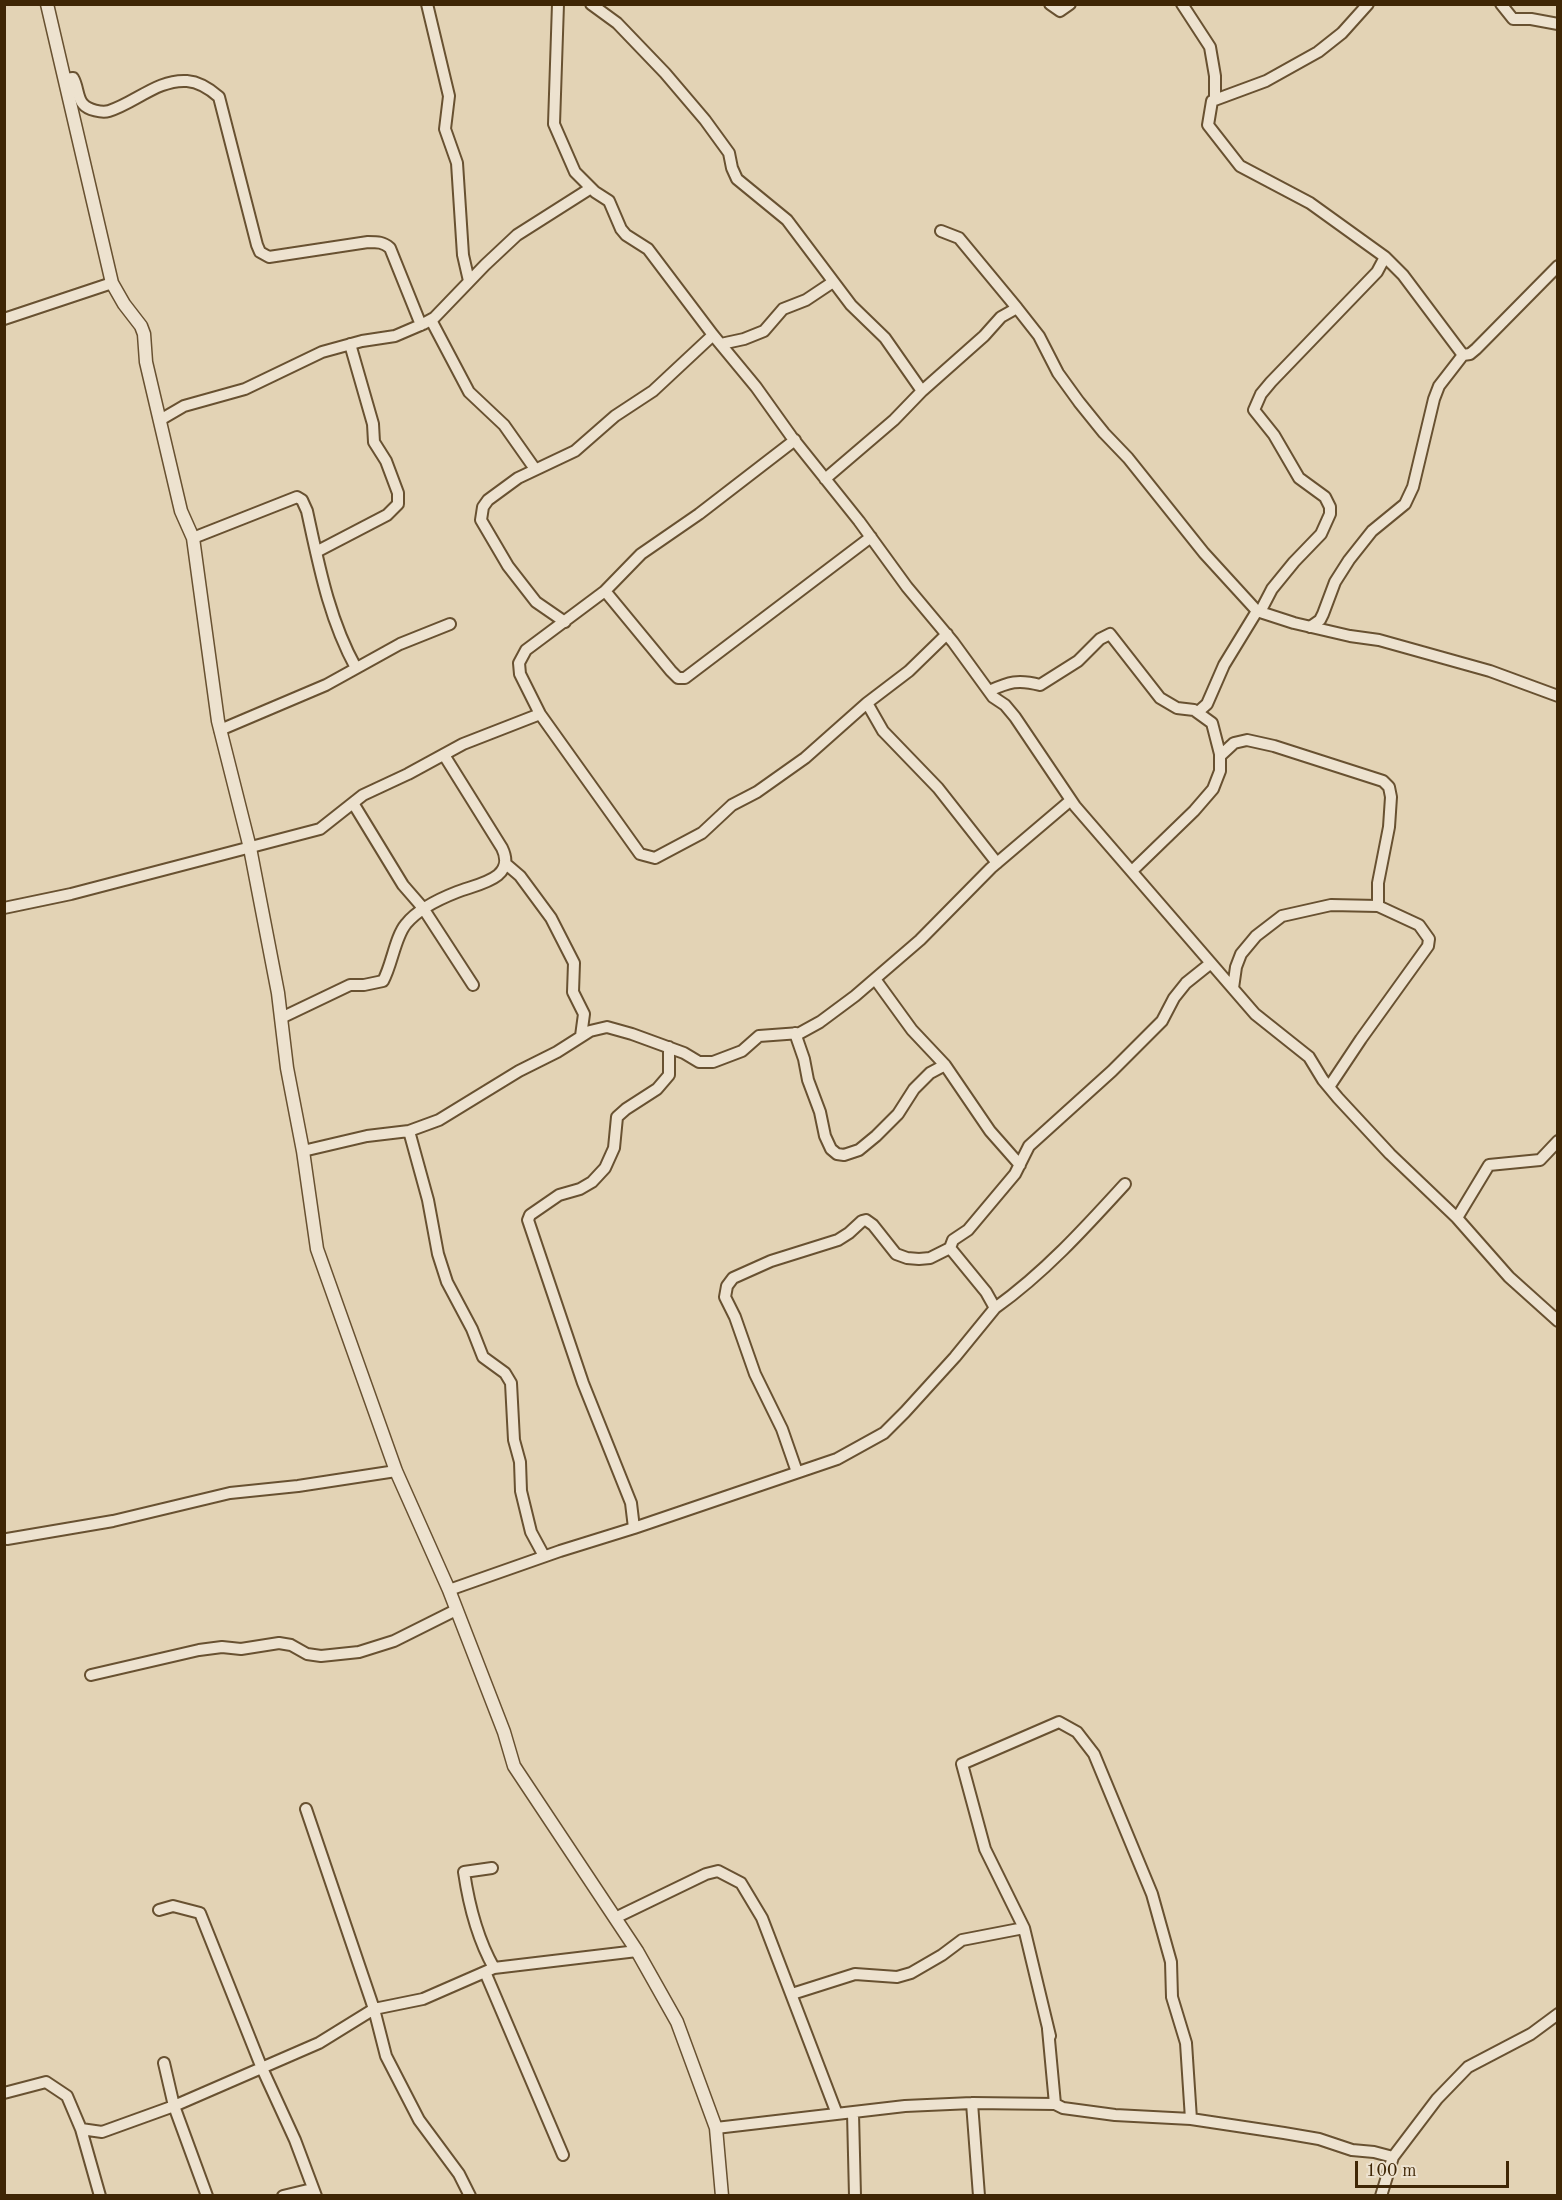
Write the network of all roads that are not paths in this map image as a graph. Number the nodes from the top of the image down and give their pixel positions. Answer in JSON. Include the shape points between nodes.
{"nodes":[{"id":1,"x":47,"y":4,"type":"edge"},
{"id":2,"x":427,"y":4,"type":"edge"},
{"id":3,"x":558,"y":4,"type":"edge"},
{"id":4,"x":591,"y":4,"type":"edge"},
{"id":5,"x":1050,"y":4,"type":"edge"},
{"id":6,"x":1070,"y":4,"type":"edge"},
{"id":7,"x":1182,"y":4,"type":"edge"},
{"id":8,"x":1368,"y":4,"type":"edge"},
{"id":9,"x":1501,"y":4,"type":"edge"},
{"id":10,"x":1557,"y":24,"type":"edge"},
{"id":11,"x":65,"y":79,"type":"junction"},
{"id":12,"x":1215,"y":100,"type":"junction"},
{"id":13,"x":591,"y":188,"type":"junction"},
{"id":14,"x":941,"y":231,"type":"dead end"},
{"id":15,"x":1385,"y":257,"type":"junction"},
{"id":16,"x":1557,"y":266,"type":"edge"},
{"id":17,"x":469,"y":281,"type":"junction"},
{"id":18,"x":833,"y":282,"type":"junction"},
{"id":19,"x":112,"y":283,"type":"junction"},
{"id":20,"x":1017,"y":308,"type":"junction"},
{"id":21,"x":4,"y":319,"type":"edge"},
{"id":22,"x":426,"y":323,"type":"junction"},
{"id":23,"x":713,"y":336,"type":"junction"},
{"id":24,"x":350,"y":344,"type":"junction"},
{"id":25,"x":721,"y":344,"type":"junction"},
{"id":26,"x":1463,"y":354,"type":"junction"},
{"id":27,"x":922,"y":391,"type":"junction"},
{"id":28,"x":160,"y":420,"type":"junction"},
{"id":29,"x":795,"y":440,"type":"junction"},
{"id":30,"x":536,"y":469,"type":"junction"},
{"id":31,"x":825,"y":479,"type":"junction"},
{"id":32,"x":871,"y":537,"type":"junction"},
{"id":33,"x":193,"y":538,"type":"junction"},
{"id":34,"x":316,"y":552,"type":"junction"},
{"id":35,"x":605,"y":591,"type":"junction"},
{"id":36,"x":1258,"y":611,"type":"junction"},
{"id":37,"x":566,"y":622,"type":"junction"},
{"id":38,"x":450,"y":624,"type":"dead end"},
{"id":39,"x":1310,"y":627,"type":"junction"},
{"id":40,"x":947,"y":634,"type":"junction"},
{"id":41,"x":356,"y":668,"type":"junction"},
{"id":42,"x":989,"y":692,"type":"junction"},
{"id":43,"x":1557,"y":696,"type":"edge"},
{"id":44,"x":867,"y":703,"type":"junction"},
{"id":45,"x":1198,"y":712,"type":"junction"},
{"id":46,"x":540,"y":714,"type":"junction"},
{"id":47,"x":220,"y":730,"type":"junction"},
{"id":48,"x":444,"y":754,"type":"junction"},
{"id":49,"x":1220,"y":756,"type":"junction"},
{"id":50,"x":1071,"y":800,"type":"junction"},
{"id":51,"x":353,"y":803,"type":"junction"},
{"id":52,"x":250,"y":848,"type":"junction"},
{"id":53,"x":997,"y":863,"type":"junction"},
{"id":54,"x":506,"y":864,"type":"junction"},
{"id":55,"x":1132,"y":871,"type":"junction"},
{"id":56,"x":1378,"y":906,"type":"junction"},
{"id":57,"x":4,"y":908,"type":"edge"},
{"id":58,"x":423,"y":908,"type":"junction"},
{"id":59,"x":1211,"y":963,"type":"junction"},
{"id":60,"x":875,"y":979,"type":"junction"},
{"id":61,"x":473,"y":985,"type":"dead end"},
{"id":62,"x":1233,"y":988,"type":"junction"},
{"id":63,"x":281,"y":1018,"type":"junction"},
{"id":64,"x":795,"y":1033,"type":"junction"},
{"id":65,"x":581,"y":1036,"type":"junction"},
{"id":66,"x":669,"y":1047,"type":"junction"},
{"id":67,"x":945,"y":1065,"type":"junction"},
{"id":68,"x":1329,"y":1088,"type":"junction"},
{"id":69,"x":409,"y":1131,"type":"junction"},
{"id":70,"x":1557,"y":1141,"type":"edge"},
{"id":71,"x":303,"y":1150,"type":"junction"},
{"id":72,"x":1020,"y":1166,"type":"junction"},
{"id":73,"x":1125,"y":1184,"type":"dead end"},
{"id":74,"x":1457,"y":1218,"type":"junction"},
{"id":75,"x":950,"y":1248,"type":"junction"},
{"id":76,"x":995,"y":1308,"type":"junction"},
{"id":77,"x":1557,"y":1321,"type":"edge"},
{"id":78,"x":396,"y":1471,"type":"junction"},
{"id":79,"x":797,"y":1472,"type":"junction"},
{"id":80,"x":634,"y":1528,"type":"junction"},
{"id":81,"x":7,"y":1539,"type":"dead end"},
{"id":82,"x":544,"y":1556,"type":"junction"},
{"id":83,"x":449,"y":1590,"type":"junction"},
{"id":84,"x":456,"y":1610,"type":"junction"},
{"id":85,"x":91,"y":1675,"type":"dead end"},
{"id":86,"x":306,"y":1809,"type":"dead end"},
{"id":87,"x":492,"y":1868,"type":"dead end"},
{"id":88,"x":159,"y":1910,"type":"dead end"},
{"id":89,"x":615,"y":1918,"type":"junction"},
{"id":90,"x":1024,"y":1928,"type":"junction"},
{"id":91,"x":637,"y":1951,"type":"junction"},
{"id":92,"x":489,"y":1970,"type":"junction"},
{"id":93,"x":792,"y":1994,"type":"junction"},
{"id":94,"x":374,"y":2009,"type":"junction"},
{"id":95,"x":1557,"y":2014,"type":"edge"},
{"id":96,"x":164,"y":2062,"type":"dead end"},
{"id":97,"x":261,"y":2066,"type":"junction"},
{"id":98,"x":4,"y":2093,"type":"edge"},
{"id":99,"x":972,"y":2103,"type":"junction"},
{"id":100,"x":1055,"y":2104,"type":"junction"},
{"id":101,"x":174,"y":2106,"type":"junction"},
{"id":102,"x":853,"y":2113,"type":"junction"},
{"id":103,"x":837,"y":2114,"type":"junction"},
{"id":104,"x":1191,"y":2119,"type":"junction"},
{"id":105,"x":716,"y":2128,"type":"junction"},
{"id":106,"x":81,"y":2129,"type":"junction"},
{"id":107,"x":562,"y":2155,"type":"dead end"},
{"id":108,"x":1393,"y":2157,"type":"junction"},
{"id":109,"x":314,"y":2192,"type":"edge"},
{"id":110,"x":100,"y":2196,"type":"edge"},
{"id":111,"x":207,"y":2196,"type":"edge"},
{"id":112,"x":283,"y":2196,"type":"edge"},
{"id":113,"x":470,"y":2196,"type":"edge"},
{"id":114,"x":722,"y":2196,"type":"edge"},
{"id":115,"x":855,"y":2196,"type":"edge"},
{"id":116,"x":979,"y":2196,"type":"edge"},
{"id":117,"x":1381,"y":2196,"type":"edge"}],
"edges":[{"from":1,"to":11,"type":"street"},
{"from":2,"to":17,"type":"street","via":[[449,96],[445,129],[457,163],[462,245]]},
{"from":3,"to":13,"type":"street","via":[[554,124],[575,172]]},
{"from":4,"to":18,"type":"street","via":[[617,23],[665,73],[729,153],[737,179],[787,220]]},
{"from":5,"to":6,"type":"street","via":[[1060,11]]},
{"from":7,"to":12,"type":"street","via":[[1210,47]]},
{"from":8,"to":12,"type":"street","via":[[1318,52],[1266,81]]},
{"from":9,"to":10,"type":"street","via":[[1513,19]]},
{"from":11,"to":19,"type":"street"},
{"from":11,"to":22,"type":"street","via":[[73,78],[86,106],[108,111],[164,85],[186,81],[207,87],[219,97],[260,252],[269,257],[368,242],[385,244]]},
{"from":12,"to":15,"type":"street","via":[[1208,126],[1240,166],[1310,203]]},
{"from":13,"to":17,"type":"street","via":[[517,235]]},
{"from":13,"to":23,"type":"street","via":[[609,201],[621,229],[648,249]]},
{"from":14,"to":20,"type":"street","via":[[958,238]]},
{"from":15,"to":26,"type":"street"},
{"from":15,"to":36,"type":"street","via":[[1377,272],[1271,382],[1254,410],[1275,435],[1299,478],[1325,497],[1330,507],[1321,534]]},
{"from":16,"to":26,"type":"street","via":[[1476,349]]},
{"from":17,"to":22,"type":"street"},
{"from":18,"to":25,"type":"street","via":[[806,300],[783,309],[764,331]]},
{"from":18,"to":27,"type":"street","via":[[860,316],[885,338]]},
{"from":19,"to":21,"type":"street"},
{"from":19,"to":28,"type":"street","via":[[144,334],[146,362]]},
{"from":20,"to":27,"type":"street","via":[[1001,317]]},
{"from":20,"to":36,"type":"street","via":[[1039,336],[1078,402],[1204,553]]},
{"from":22,"to":24,"type":"street","via":[[395,336]]},
{"from":22,"to":30,"type":"street","via":[[469,392],[504,425]]},
{"from":23,"to":25,"type":"street"},
{"from":23,"to":30,"type":"street","via":[[653,391],[615,416],[575,451]]},
{"from":24,"to":28,"type":"street","via":[[322,352],[245,389],[184,406]]},
{"from":24,"to":34,"type":"street","via":[[375,442],[398,493],[398,504],[387,515]]},
{"from":25,"to":29,"type":"street"},
{"from":26,"to":39,"type":"street","via":[[1436,393],[1413,487],[1405,504],[1372,531],[1349,560],[1335,582],[1320,620]]},
{"from":27,"to":31,"type":"street"},
{"from":28,"to":33,"type":"street","via":[[181,511]]},
{"from":29,"to":31,"type":"street"},
{"from":29,"to":35,"type":"street","via":[[641,554]]},
{"from":30,"to":37,"type":"street","via":[[518,477],[488,500],[481,520],[508,566],[536,602]]},
{"from":31,"to":32,"type":"street"},
{"from":32,"to":35,"type":"street","via":[[685,678],[678,678],[671,671]]},
{"from":32,"to":40,"type":"street"},
{"from":33,"to":34,"type":"street","via":[[297,497],[307,511]]},
{"from":33,"to":47,"type":"street"},
{"from":34,"to":41,"type":"street","via":[[333,620]]},
{"from":35,"to":37,"type":"street"},
{"from":36,"to":39,"type":"street"},
{"from":36,"to":45,"type":"street","via":[[1224,665],[1207,704]]},
{"from":37,"to":46,"type":"street","via":[[526,650],[519,663],[520,674]]},
{"from":38,"to":41,"type":"street","via":[[400,644]]},
{"from":39,"to":43,"type":"street","via":[[1379,640],[1490,671]]},
{"from":40,"to":42,"type":"street"},
{"from":40,"to":44,"type":"street","via":[[909,671]]},
{"from":41,"to":47,"type":"street","via":[[326,685]]},
{"from":42,"to":45,"type":"street","via":[[1014,682],[1040,685],[1110,634],[1160,698],[1177,708]]},
{"from":42,"to":50,"type":"street","via":[[1015,717]]},
{"from":44,"to":46,"type":"street","via":[[805,758],[732,805],[702,833],[655,858],[640,854]]},
{"from":44,"to":53,"type":"street","via":[[884,731],[938,788]]},
{"from":45,"to":49,"type":"street","via":[[1212,723]]},
{"from":46,"to":48,"type":"street"},
{"from":47,"to":52,"type":"street"},
{"from":48,"to":51,"type":"street"},
{"from":48,"to":54,"type":"street","via":[[502,848]]},
{"from":49,"to":55,"type":"street","via":[[1220,771],[1213,789]]},
{"from":49,"to":56,"type":"street","via":[[1234,743],[1247,740],[1383,781],[1391,797]]},
{"from":50,"to":53,"type":"street"},
{"from":50,"to":55,"type":"street"},
{"from":51,"to":52,"type":"street","via":[[320,829]]},
{"from":51,"to":58,"type":"street","via":[[403,885]]},
{"from":52,"to":57,"type":"street"},
{"from":52,"to":63,"type":"street"},
{"from":53,"to":60,"type":"street"},
{"from":54,"to":58,"type":"street","via":[[487,882]]},
{"from":54,"to":65,"type":"street","via":[[520,876],[551,918],[574,963],[573,992],[585,1014]]},
{"from":55,"to":59,"type":"street"},
{"from":56,"to":62,"type":"street","via":[[1332,905],[1282,916],[1256,936],[1241,954]]},
{"from":56,"to":68,"type":"street","via":[[1419,925],[1429,939],[1428,946]]},
{"from":58,"to":61,"type":"street"},
{"from":58,"to":63,"type":"street","via":[[404,925],[383,981],[350,985]]},
{"from":59,"to":62,"type":"street"},
{"from":59,"to":72,"type":"street","via":[[1186,983],[1162,1021],[1029,1146]]},
{"from":60,"to":64,"type":"street","via":[[820,1022]]},
{"from":60,"to":67,"type":"street","via":[[912,1030]]},
{"from":62,"to":68,"type":"street","via":[[1255,1014],[1309,1057]]},
{"from":63,"to":71,"type":"street"},
{"from":64,"to":66,"type":"street","via":[[759,1035],[742,1051],[713,1062],[699,1062]]},
{"from":64,"to":67,"type":"street","via":[[825,1136],[837,1154],[859,1150],[876,1136],[898,1114],[914,1089]]},
{"from":65,"to":66,"type":"street","via":[[607,1027]]},
{"from":65,"to":69,"type":"street","via":[[439,1120]]},
{"from":66,"to":80,"type":"street","via":[[669,1075],[657,1089],[617,1117],[614,1148],[605,1168],[592,1182],[559,1195],[528,1220],[583,1383],[632,1503]]},
{"from":67,"to":72,"type":"street","via":[[990,1131]]},
{"from":68,"to":74,"type":"street"},
{"from":69,"to":71,"type":"street"},
{"from":69,"to":82,"type":"street","via":[[447,1282],[483,1357],[505,1373],[511,1383],[521,1491],[531,1532]]},
{"from":70,"to":74,"type":"street","via":[[1540,1160],[1489,1165]]},
{"from":71,"to":78,"type":"street","via":[[318,1249]]},
{"from":72,"to":75,"type":"street"},
{"from":73,"to":76,"type":"street","via":[[1072,1242]]},
{"from":74,"to":77,"type":"street","via":[[1509,1277]]},
{"from":75,"to":76,"type":"street"},
{"from":75,"to":79,"type":"street","via":[[930,1258],[906,1258],[896,1254],[866,1220],[838,1240],[771,1261],[733,1278],[727,1286],[725,1297]]},
{"from":76,"to":79,"type":"street","via":[[884,1433],[837,1459]]},
{"from":78,"to":81,"type":"street","via":[[230,1493],[113,1521]]},
{"from":78,"to":83,"type":"street"},
{"from":79,"to":80,"type":"street"},
{"from":80,"to":82,"type":"street"},
{"from":82,"to":83,"type":"street"},
{"from":83,"to":84,"type":"street"},
{"from":84,"to":85,"type":"street","via":[[394,1641],[359,1652],[321,1656],[279,1642],[241,1649],[199,1650]]},
{"from":84,"to":89,"type":"street","via":[[514,1766]]},
{"from":86,"to":94,"type":"street"},
{"from":87,"to":92,"type":"street","via":[[464,1872],[468,1900]]},
{"from":88,"to":97,"type":"street","via":[[173,1906],[200,1913]]},
{"from":89,"to":91,"type":"street"},
{"from":89,"to":93,"type":"street","via":[[706,1874],[726,1873],[741,1883],[762,1918]]},
{"from":90,"to":93,"type":"street","via":[[962,1940],[926,1965],[897,1977],[855,1974]]},
{"from":90,"to":100,"type":"street","via":[[1031,1970],[1050,2036]]},
{"from":90,"to":104,"type":"street","via":[[985,1849],[962,1764],[1059,1722],[1077,1732],[1094,1754],[1152,1894],[1171,1962],[1172,1997],[1186,2043]]},
{"from":91,"to":92,"type":"street"},
{"from":91,"to":105,"type":"street","via":[[677,2022]]},
{"from":92,"to":94,"type":"street","via":[[423,1999]]},
{"from":92,"to":107,"type":"street"},
{"from":93,"to":103,"type":"street"},
{"from":94,"to":97,"type":"street","via":[[319,2043]]},
{"from":94,"to":113,"type":"street","via":[[386,2056],[419,2120],[459,2174]]},
{"from":95,"to":108,"type":"street","via":[[1531,2034],[1468,2067],[1437,2099]]},
{"from":96,"to":101,"type":"street"},
{"from":97,"to":101,"type":"street"},
{"from":97,"to":109,"type":"street"},
{"from":98,"to":106,"type":"street","via":[[46,2082],[67,2097]]},
{"from":99,"to":100,"type":"street"},
{"from":99,"to":102,"type":"street"},
{"from":99,"to":116,"type":"street"},
{"from":100,"to":104,"type":"street","via":[[1115,2115]]},
{"from":101,"to":106,"type":"street","via":[[102,2132]]},
{"from":101,"to":111,"type":"street"},
{"from":102,"to":103,"type":"street"},
{"from":102,"to":115,"type":"street"},
{"from":103,"to":105,"type":"street"},
{"from":104,"to":108,"type":"street","via":[[1319,2139]]},
{"from":105,"to":114,"type":"street"},
{"from":106,"to":110,"type":"street"},
{"from":108,"to":117,"type":"street"},
{"from":109,"to":112,"type":"street"}]}
